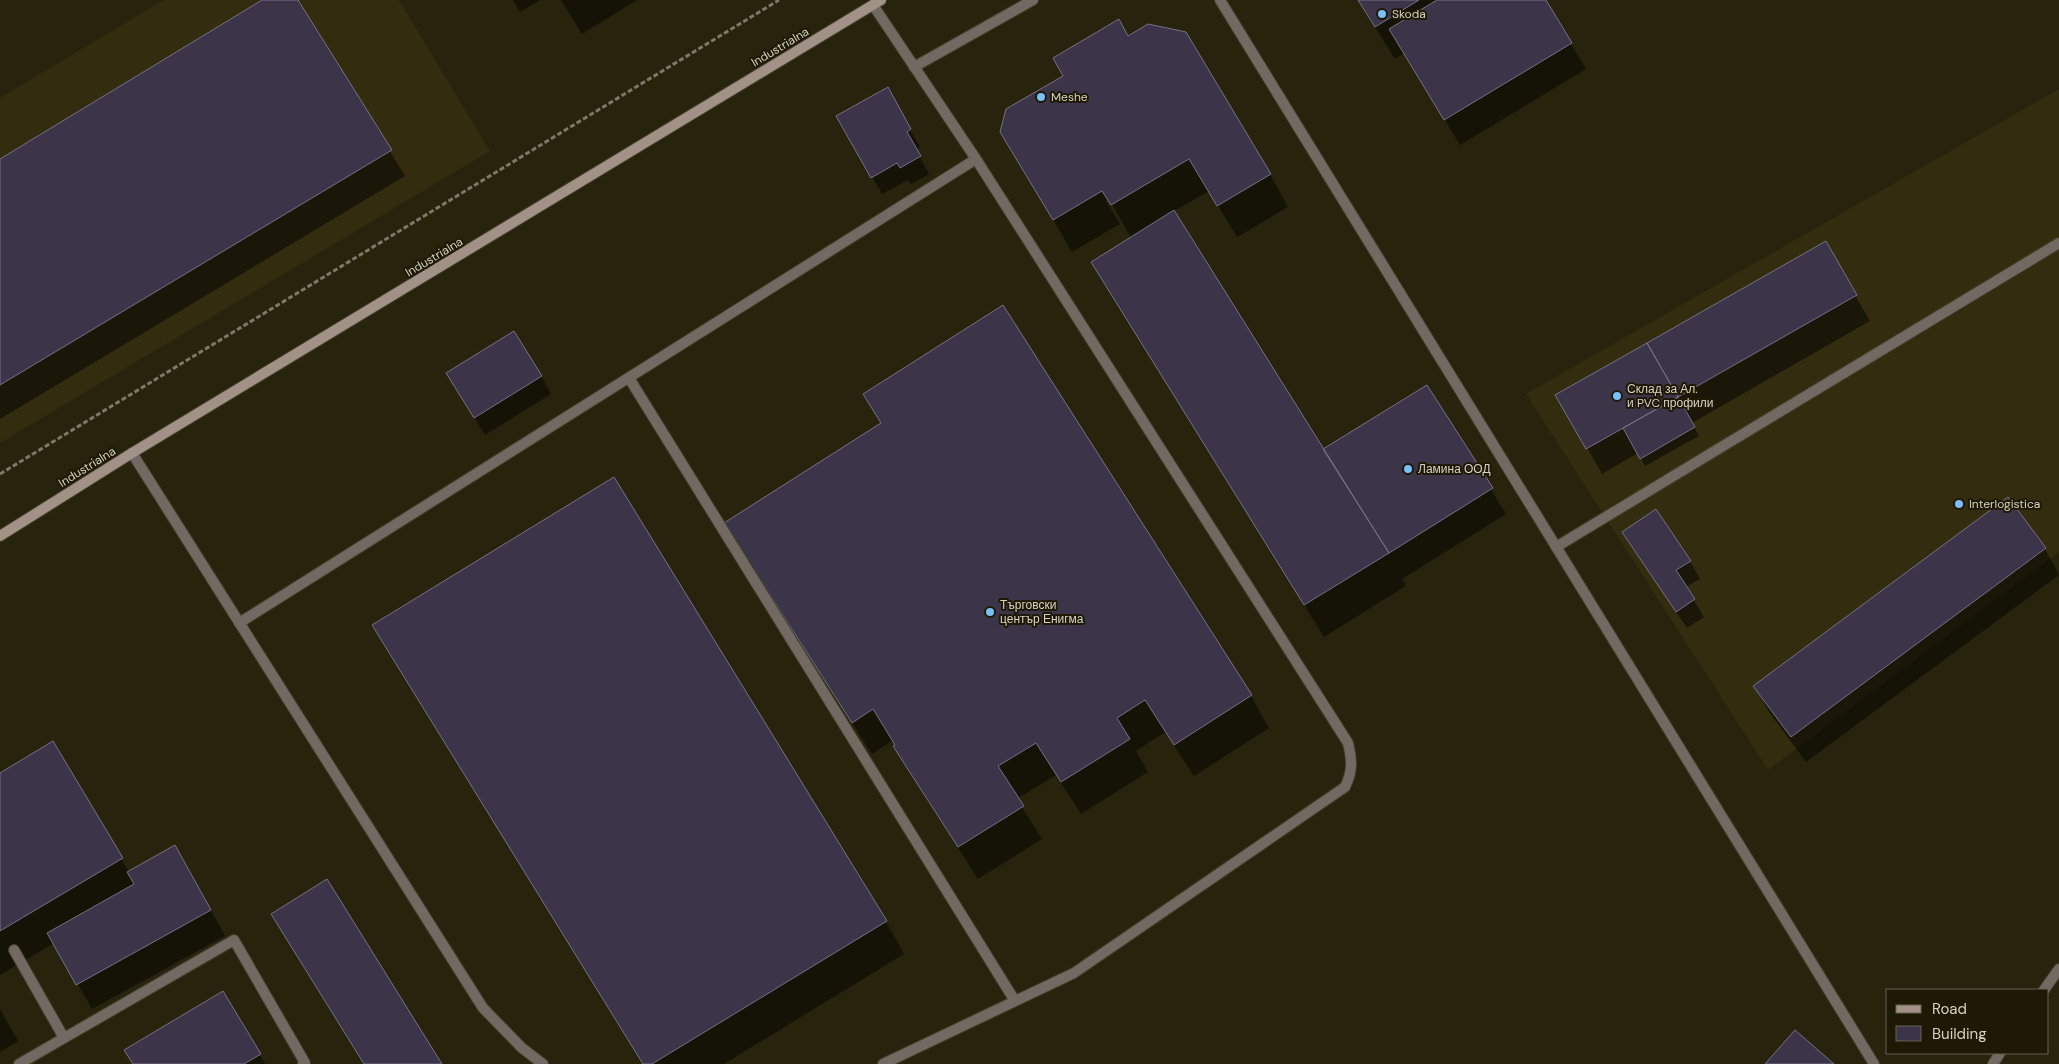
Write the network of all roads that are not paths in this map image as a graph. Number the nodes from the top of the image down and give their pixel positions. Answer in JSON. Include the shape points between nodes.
{"nodes":[{"id":1,"x":1033,"y":0,"type":"edge"},
{"id":2,"x":1220,"y":0,"type":"edge"},
{"id":3,"x":877,"y":2,"type":"edge"},
{"id":4,"x":914,"y":67,"type":"junction"},
{"id":5,"x":976,"y":160,"type":"junction"},
{"id":6,"x":2059,"y":243,"type":"edge"},
{"id":7,"x":629,"y":378,"type":"junction"},
{"id":8,"x":132,"y":453,"type":"junction"},
{"id":9,"x":0,"y":536,"type":"edge"},
{"id":10,"x":1556,"y":547,"type":"junction"},
{"id":11,"x":239,"y":624,"type":"junction"},
{"id":12,"x":14,"y":950,"type":"dead end"},
{"id":13,"x":2059,"y":969,"type":"edge"},
{"id":14,"x":2045,"y":989,"type":"edge"},
{"id":15,"x":1015,"y":1001,"type":"junction"},
{"id":16,"x":64,"y":1038,"type":"junction"},
{"id":17,"x":19,"y":1064,"type":"edge"},
{"id":18,"x":303,"y":1064,"type":"edge"},
{"id":19,"x":543,"y":1064,"type":"edge"},
{"id":20,"x":883,"y":1064,"type":"edge"},
{"id":21,"x":1874,"y":1064,"type":"edge"}],
"edges":[{"from":1,"to":4,"type":"street"},
{"from":2,"to":10,"type":"street"},
{"from":3,"to":4,"type":"street"},
{"from":3,"to":8,"type":"main road","name":"Industrialna"},
{"from":4,"to":5,"type":"street"},
{"from":5,"to":7,"type":"street"},
{"from":5,"to":15,"type":"street","via":[[1348,743],[1352,760],[1351,775],[1345,787],[1074,973]]},
{"from":6,"to":10,"type":"street"},
{"from":7,"to":11,"type":"street"},
{"from":7,"to":15,"type":"street"},
{"from":8,"to":9,"type":"main road","name":"Industrialna"},
{"from":8,"to":11,"type":"street"},
{"from":10,"to":21,"type":"street"},
{"from":11,"to":19,"type":"street","via":[[484,1008],[522,1048]]},
{"from":12,"to":16,"type":"street"},
{"from":13,"to":14,"type":"street"},
{"from":15,"to":20,"type":"street"},
{"from":16,"to":17,"type":"street"},
{"from":16,"to":18,"type":"street","via":[[234,940]]}]}
